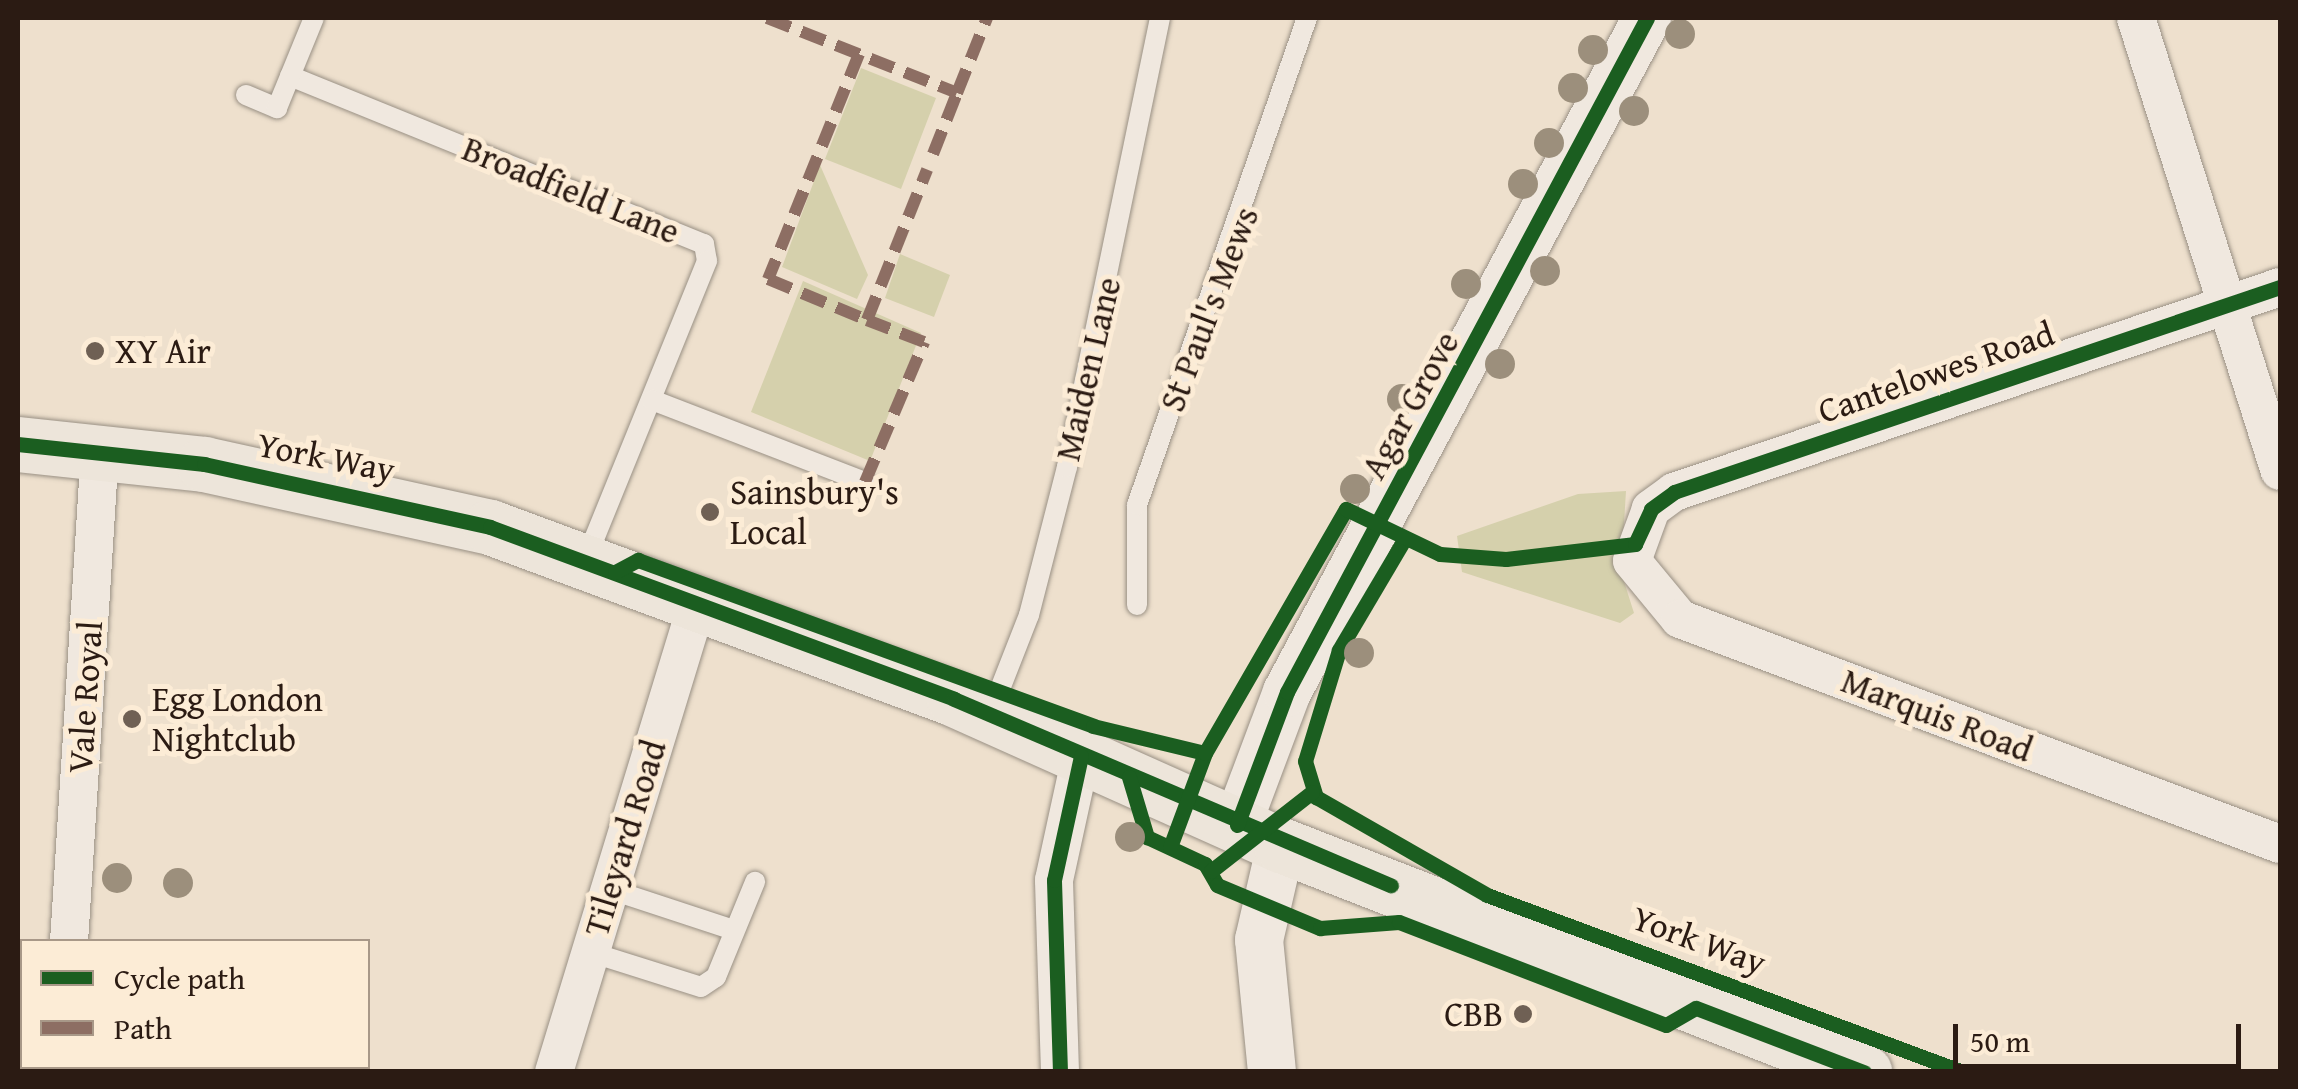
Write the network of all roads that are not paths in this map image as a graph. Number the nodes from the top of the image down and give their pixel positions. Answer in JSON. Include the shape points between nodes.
{"nodes":[{"id":1,"x":314,"y":18,"type":"edge"},
{"id":2,"x":1160,"y":18,"type":"edge"},
{"id":3,"x":1307,"y":18,"type":"edge"},
{"id":4,"x":1647,"y":18,"type":"edge"},
{"id":5,"x":2136,"y":18,"type":"edge"},
{"id":6,"x":290,"y":76,"type":"junction"},
{"id":7,"x":246,"y":95,"type":"dead end"},
{"id":8,"x":2280,"y":287,"type":"edge"},
{"id":9,"x":2225,"y":306,"type":"junction"},
{"id":10,"x":652,"y":400,"type":"junction"},
{"id":11,"x":18,"y":444,"type":"edge"},
{"id":12,"x":100,"y":454,"type":"junction"},
{"id":13,"x":2280,"y":471,"type":"edge"},
{"id":14,"x":865,"y":482,"type":"dead end"},
{"id":15,"x":1636,"y":544,"type":"joint"},
{"id":16,"x":586,"y":561,"type":"junction"},
{"id":17,"x":697,"y":604,"type":"junction"},
{"id":18,"x":1137,"y":605,"type":"dead end"},
{"id":19,"x":990,"y":714,"type":"junction"},
{"id":20,"x":1081,"y":756,"type":"junction"},
{"id":21,"x":1259,"y":835,"type":"junction"},
{"id":22,"x":2280,"y":844,"type":"edge"},
{"id":23,"x":756,"y":882,"type":"dead end"},
{"id":24,"x":609,"y":889,"type":"junction"},
{"id":25,"x":731,"y":929,"type":"junction"},
{"id":26,"x":69,"y":939,"type":"edge"},
{"id":27,"x":590,"y":952,"type":"junction"},
{"id":28,"x":554,"y":1072,"type":"edge"},
{"id":29,"x":1060,"y":1072,"type":"edge"},
{"id":30,"x":1272,"y":1072,"type":"edge"},
{"id":31,"x":1864,"y":1072,"type":"edge"}],
"edges":[{"from":1,"to":6,"type":"lane"},
{"from":2,"to":19,"type":"lane","name":"Maiden Lane","via":[[1066,467],[1029,615]]},
{"from":3,"to":18,"type":"lane","name":"St Paul's Mews","via":[[1137,506]]},
{"from":4,"to":21,"type":"street","name":"Agar Grove","via":[[1288,692]]},
{"from":5,"to":9,"type":"street"},
{"from":6,"to":7,"type":"lane","via":[[277,108]]},
{"from":6,"to":10,"type":"lane","name":"Broadfield Lane","via":[[704,244],[707,261]]},
{"from":8,"to":9,"type":"street","name":"Cantelowes Road"},
{"from":9,"to":13,"type":"street"},
{"from":9,"to":15,"type":"street","name":"Cantelowes Road","via":[[1674,492],[1651,509]]},
{"from":10,"to":14,"type":"lane"},
{"from":10,"to":16,"type":"lane","name":"Broadfield Lane"},
{"from":11,"to":12,"type":"main road","name":"York Way"},
{"from":12,"to":16,"type":"main road","name":"York Way","via":[[388,498]]},
{"from":12,"to":26,"type":"street","name":"Vale Royal"},
{"from":15,"to":22,"type":"street","name":"Marquis Road","via":[[1632,561],[1680,619]]},
{"from":16,"to":17,"type":"main road","name":"York Way"},
{"from":17,"to":19,"type":"main road","name":"York Way"},
{"from":17,"to":24,"type":"street","name":"Tileyard Road"},
{"from":19,"to":20,"type":"main road","name":"York Way"},
{"from":20,"to":21,"type":"main road","name":"York Way"},
{"from":20,"to":29,"type":"street","via":[[1054,880]]},
{"from":21,"to":30,"type":"street","name":"Agar Grove","via":[[1259,940]]},
{"from":21,"to":31,"type":"main road","name":"York Way"},
{"from":23,"to":25,"type":"lane"},
{"from":24,"to":25,"type":"lane"},
{"from":24,"to":27,"type":"street","name":"Tileyard Road"},
{"from":25,"to":27,"type":"lane","via":[[716,977],[701,987]]},
{"from":27,"to":28,"type":"street","name":"Tileyard Road"}]}
